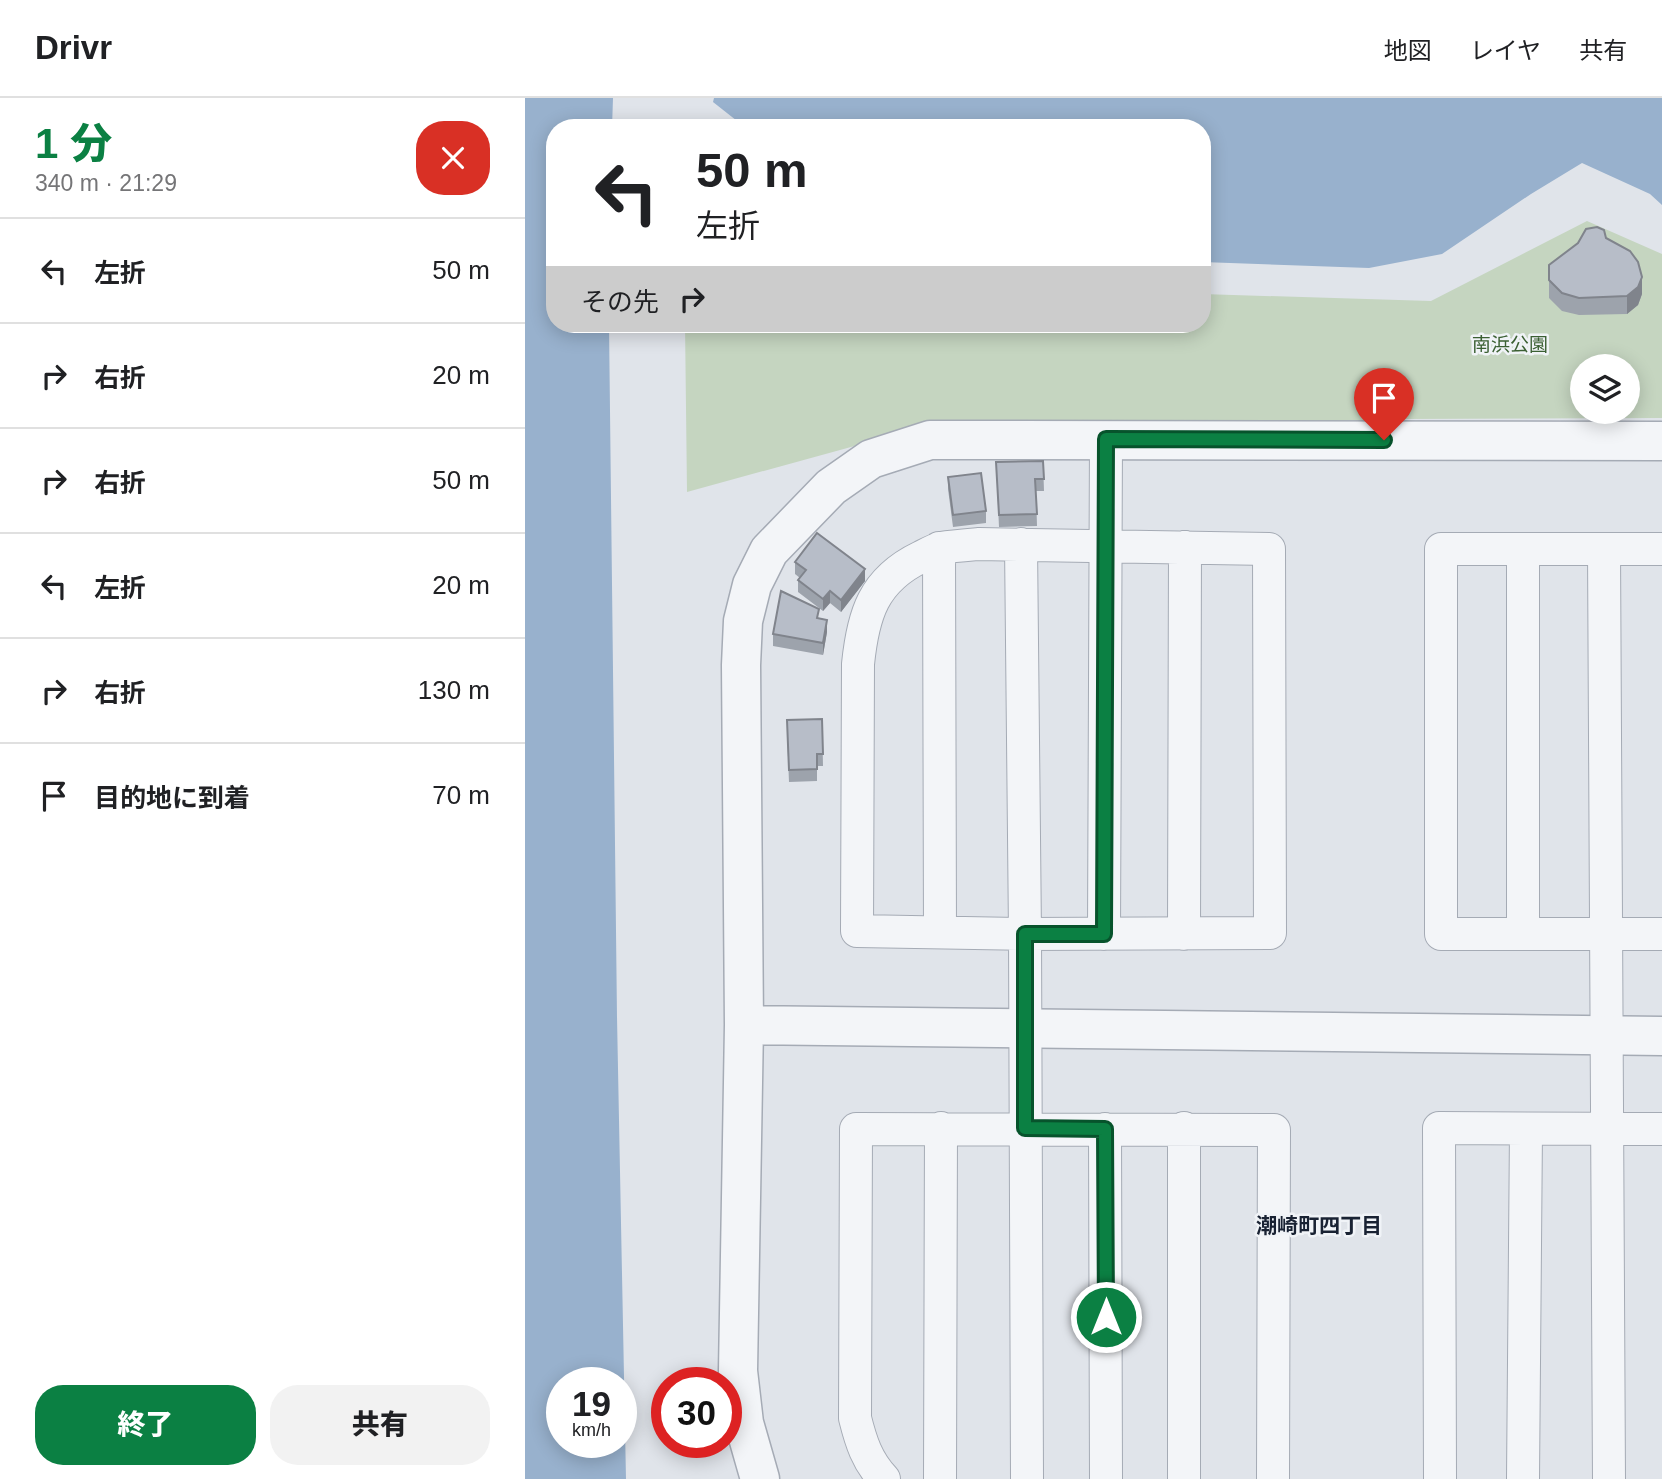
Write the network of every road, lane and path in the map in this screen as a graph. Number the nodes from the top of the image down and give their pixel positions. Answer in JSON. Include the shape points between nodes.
{"nodes":[{"id":1,"x":1106,"y":439,"type":"junction"},
{"id":2,"x":1662,"y":441,"type":"edge"},
{"id":3,"x":1021,"y":544,"type":"junction"},
{"id":4,"x":1107,"y":546,"type":"junction"},
{"id":5,"x":1185,"y":547,"type":"junction"},
{"id":6,"x":939,"y":548,"type":"junction"},
{"id":7,"x":1523,"y":549,"type":"junction"},
{"id":8,"x":1604,"y":549,"type":"junction"},
{"id":9,"x":1662,"y":549,"type":"edge"},
{"id":10,"x":940,"y":932,"type":"junction"},
{"id":11,"x":1184,"y":933,"type":"junction"},
{"id":12,"x":1025,"y":934,"type":"junction"},
{"id":13,"x":1104,"y":934,"type":"junction"},
{"id":14,"x":1523,"y":934,"type":"junction"},
{"id":15,"x":1607,"y":934,"type":"junction"},
{"id":16,"x":1662,"y":934,"type":"edge"},
{"id":17,"x":744,"y":1025,"type":"junction"},
{"id":18,"x":1025,"y":1030,"type":"junction"},
{"id":19,"x":1662,"y":1035,"type":"edge"},
{"id":20,"x":1606,"y":1036,"type":"junction"},
{"id":21,"x":940,"y":1128,"type":"junction"},
{"id":22,"x":1025,"y":1128,"type":"junction"},
{"id":23,"x":1184,"y":1128,"type":"junction"},
{"id":24,"x":1105,"y":1129,"type":"junction"},
{"id":25,"x":1526,"y":1129,"type":"junction"},
{"id":26,"x":1607,"y":1129,"type":"junction"},
{"id":27,"x":1662,"y":1129,"type":"edge"},
{"id":28,"x":760,"y":1479,"type":"edge"},
{"id":29,"x":884,"y":1479,"type":"edge"},
{"id":30,"x":940,"y":1479,"type":"edge"},
{"id":31,"x":1027,"y":1479,"type":"edge"},
{"id":32,"x":1106,"y":1479,"type":"edge"},
{"id":33,"x":1184,"y":1479,"type":"edge"},
{"id":34,"x":1273,"y":1479,"type":"edge"},
{"id":35,"x":1440,"y":1479,"type":"edge"},
{"id":36,"x":1523,"y":1479,"type":"edge"},
{"id":37,"x":1609,"y":1479,"type":"edge"}],
"edges":[{"from":1,"to":2,"type":"street"},
{"from":1,"to":4,"type":"street"},
{"from":1,"to":17,"type":"street","via":[[930,440],[871,459],[831,487],[769,551],[752,585],[743,621]]},
{"from":3,"to":4,"type":"street"},
{"from":3,"to":6,"type":"street"},
{"from":3,"to":12,"type":"street"},
{"from":4,"to":5,"type":"street"},
{"from":4,"to":13,"type":"street"},
{"from":5,"to":11,"type":"street"},
{"from":5,"to":11,"type":"street","via":[[1269,549],[1271,933]]},
{"from":6,"to":10,"type":"street"},
{"from":6,"to":10,"type":"street","via":[[893,574],[867,611],[862,631],[857,931]]},
{"from":7,"to":8,"type":"street"},
{"from":7,"to":14,"type":"street"},
{"from":7,"to":14,"type":"street","via":[[1441,549],[1440,934]]},
{"from":8,"to":9,"type":"street"},
{"from":8,"to":15,"type":"street"},
{"from":10,"to":12,"type":"street"},
{"from":11,"to":13,"type":"street"},
{"from":12,"to":13,"type":"street"},
{"from":12,"to":18,"type":"street"},
{"from":14,"to":15,"type":"street"},
{"from":15,"to":16,"type":"street"},
{"from":15,"to":20,"type":"street"},
{"from":17,"to":18,"type":"street"},
{"from":17,"to":28,"type":"street","via":[[738,1371],[744,1423]]},
{"from":18,"to":20,"type":"street"},
{"from":18,"to":22,"type":"street"},
{"from":19,"to":20,"type":"street"},
{"from":20,"to":26,"type":"street"},
{"from":21,"to":22,"type":"street"},
{"from":21,"to":29,"type":"street","via":[[856,1129],[855,1418],[861,1445]]},
{"from":21,"to":30,"type":"street"},
{"from":22,"to":24,"type":"street"},
{"from":22,"to":31,"type":"street"},
{"from":23,"to":24,"type":"street"},
{"from":23,"to":33,"type":"street"},
{"from":23,"to":34,"type":"street","via":[[1274,1130]]},
{"from":24,"to":32,"type":"street"},
{"from":25,"to":26,"type":"street"},
{"from":25,"to":35,"type":"street","via":[[1439,1128]]},
{"from":25,"to":36,"type":"street"},
{"from":26,"to":27,"type":"street"},
{"from":26,"to":37,"type":"street"}]}
